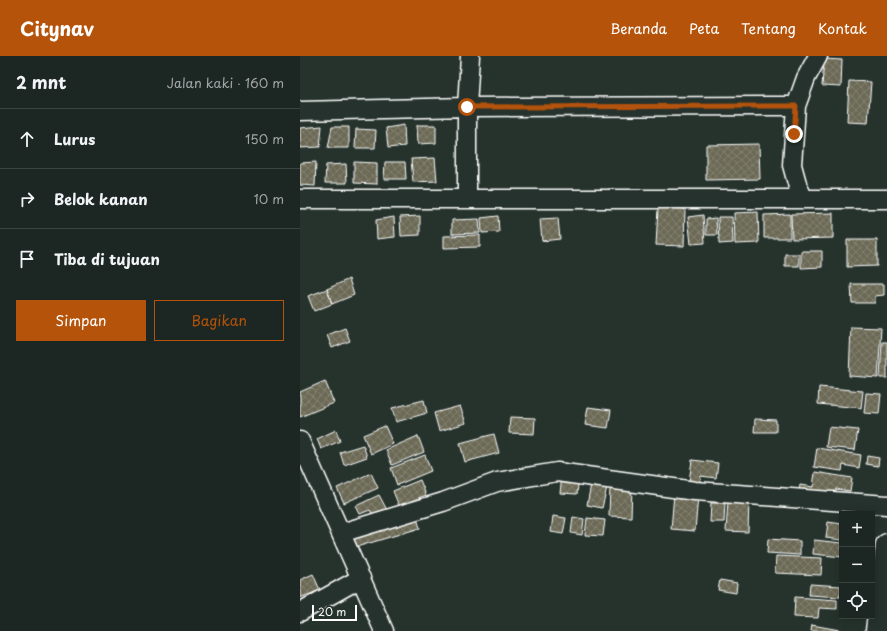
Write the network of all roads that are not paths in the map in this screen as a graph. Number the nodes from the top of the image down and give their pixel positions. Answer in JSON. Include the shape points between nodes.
{"nodes":[{"id":1,"x":470,"y":56,"type":"edge"},
{"id":2,"x":818,"y":56,"type":"edge"},
{"id":3,"x":796,"y":106,"type":"junction"},
{"id":4,"x":467,"y":107,"type":"junction"},
{"id":5,"x":300,"y":111,"type":"edge"},
{"id":6,"x":300,"y":198,"type":"edge"},
{"id":7,"x":467,"y":199,"type":"junction"},
{"id":8,"x":804,"y":200,"type":"junction"},
{"id":9,"x":887,"y":200,"type":"edge"},
{"id":10,"x":300,"y":441,"type":"edge"},
{"id":11,"x":887,"y":505,"type":"edge"},
{"id":12,"x":341,"y":533,"type":"junction"},
{"id":13,"x":887,"y":545,"type":"edge"},
{"id":14,"x":361,"y":578,"type":"junction"},
{"id":15,"x":300,"y":612,"type":"edge"},
{"id":16,"x":384,"y":631,"type":"edge"},
{"id":17,"x":877,"y":631,"type":"edge"}],
"edges":[{"from":1,"to":4,"type":"street"},
{"from":2,"to":3,"type":"street","via":[[806,78]]},
{"from":3,"to":4,"type":"street"},
{"from":3,"to":8,"type":"street","via":[[792,165]]},
{"from":4,"to":5,"type":"street"},
{"from":4,"to":7,"type":"street"},
{"from":6,"to":7,"type":"street"},
{"from":7,"to":8,"type":"street"},
{"from":8,"to":9,"type":"street"},
{"from":10,"to":12,"type":"street"},
{"from":11,"to":12,"type":"street","via":[[695,491],[557,472],[497,482],[443,502]]},
{"from":12,"to":14,"type":"street"},
{"from":13,"to":17,"type":"main road"},
{"from":14,"to":15,"type":"street"},
{"from":14,"to":16,"type":"street"}]}
